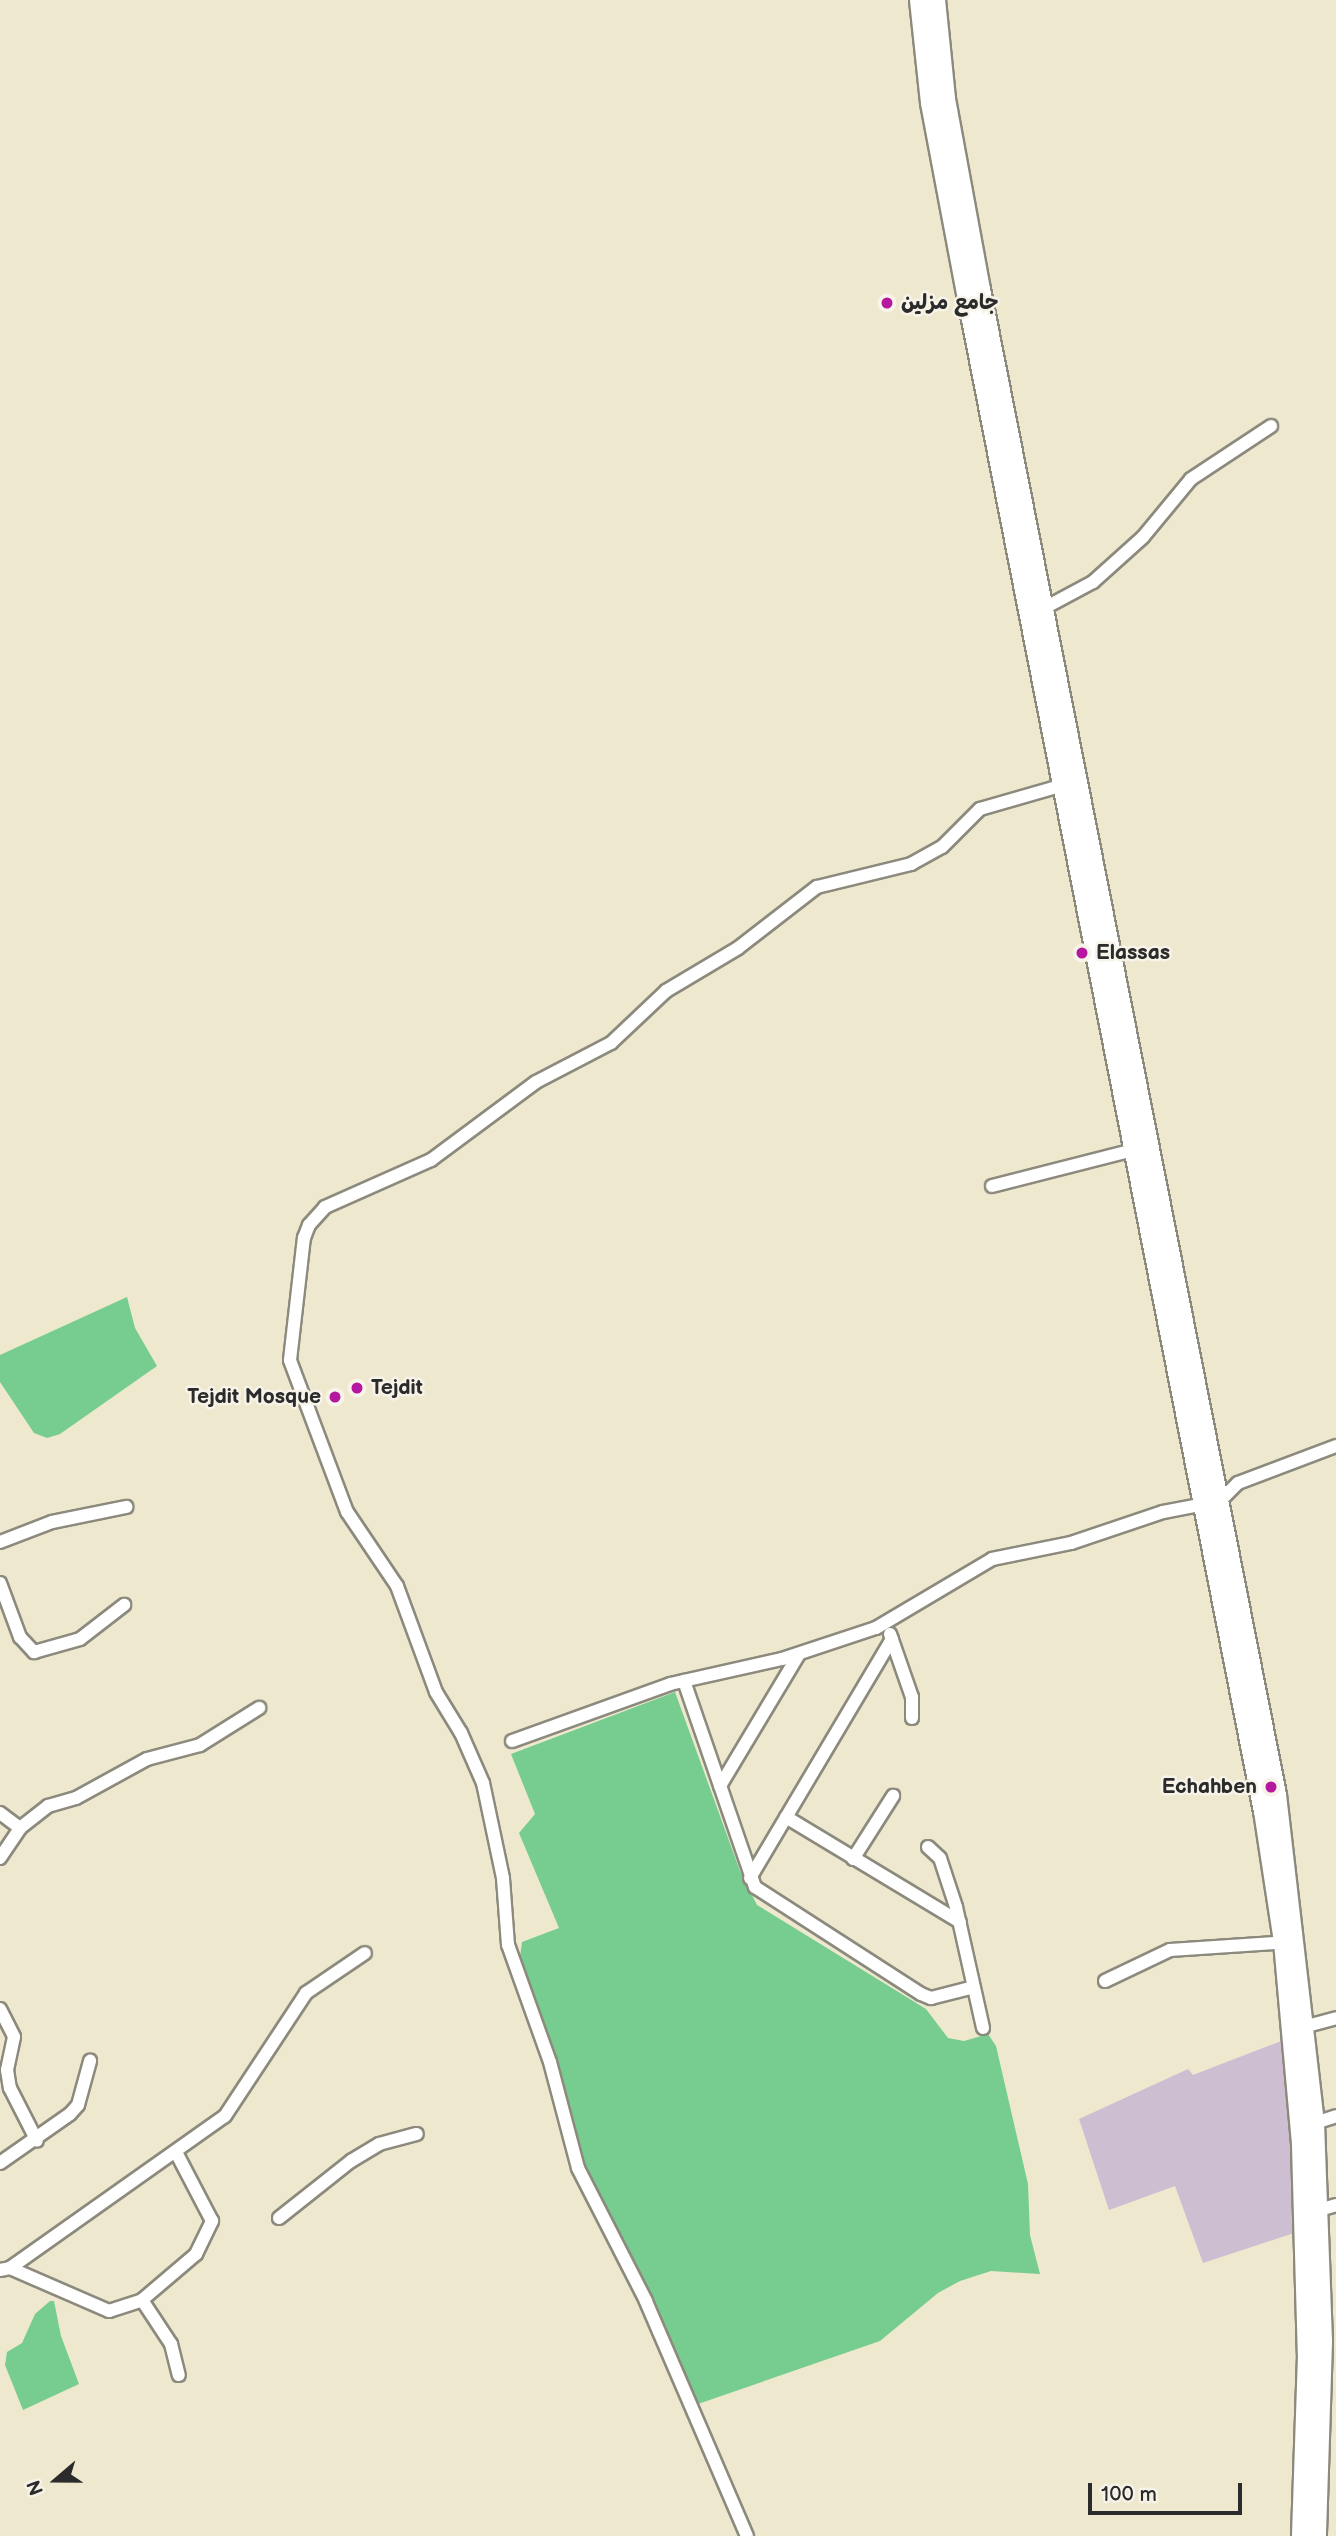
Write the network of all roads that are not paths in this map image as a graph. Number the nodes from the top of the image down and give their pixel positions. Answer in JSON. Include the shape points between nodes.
{"nodes":[{"id":1,"x":919,"y":0,"type":"edge"},
{"id":2,"x":936,"y":0,"type":"edge"},
{"id":3,"x":938,"y":101,"type":"junction"},
{"id":4,"x":1271,"y":426,"type":"dead end"},
{"id":5,"x":1038,"y":612,"type":"junction"},
{"id":6,"x":1063,"y":785,"type":"junction"},
{"id":7,"x":1126,"y":1072,"type":"junction"},
{"id":8,"x":1133,"y":1150,"type":"junction"},
{"id":9,"x":992,"y":1186,"type":"dead end"},
{"id":10,"x":1336,"y":1447,"type":"edge"},
{"id":11,"x":1214,"y":1470,"type":"junction"},
{"id":12,"x":1238,"y":1483,"type":"junction"},
{"id":13,"x":1201,"y":1487,"type":"junction"},
{"id":14,"x":1212,"y":1503,"type":"junction"},
{"id":15,"x":126,"y":1507,"type":"dead end"},
{"id":16,"x":1184,"y":1508,"type":"junction"},
{"id":17,"x":1209,"y":1524,"type":"junction"},
{"id":18,"x":0,"y":1542,"type":"edge"},
{"id":19,"x":0,"y":1583,"type":"edge"},
{"id":20,"x":124,"y":1605,"type":"dead end"},
{"id":21,"x":887,"y":1625,"type":"junction"},
{"id":22,"x":892,"y":1639,"type":"junction"},
{"id":23,"x":799,"y":1654,"type":"junction"},
{"id":24,"x":684,"y":1681,"type":"junction"},
{"id":25,"x":259,"y":1708,"type":"dead end"},
{"id":26,"x":912,"y":1718,"type":"dead end"},
{"id":27,"x":512,"y":1741,"type":"dead end"},
{"id":28,"x":1261,"y":1756,"type":"junction"},
{"id":29,"x":720,"y":1786,"type":"junction"},
{"id":30,"x":893,"y":1796,"type":"dead end"},
{"id":31,"x":0,"y":1813,"type":"edge"},
{"id":32,"x":786,"y":1817,"type":"junction"},
{"id":33,"x":20,"y":1828,"type":"junction"},
{"id":34,"x":928,"y":1847,"type":"dead end"},
{"id":35,"x":0,"y":1858,"type":"edge"},
{"id":36,"x":853,"y":1859,"type":"junction"},
{"id":37,"x":751,"y":1878,"type":"junction"},
{"id":38,"x":960,"y":1922,"type":"junction"},
{"id":39,"x":1290,"y":1942,"type":"junction"},
{"id":40,"x":365,"y":1953,"type":"dead end"},
{"id":41,"x":1105,"y":1982,"type":"dead end"},
{"id":42,"x":974,"y":1987,"type":"junction"},
{"id":43,"x":0,"y":2009,"type":"edge"},
{"id":44,"x":1336,"y":2018,"type":"edge"},
{"id":45,"x":1307,"y":2026,"type":"junction"},
{"id":46,"x":983,"y":2028,"type":"dead end"},
{"id":47,"x":90,"y":2061,"type":"dead end"},
{"id":48,"x":1336,"y":2116,"type":"edge"},
{"id":49,"x":1315,"y":2123,"type":"junction"},
{"id":50,"x":417,"y":2134,"type":"dead end"},
{"id":51,"x":37,"y":2141,"type":"junction"},
{"id":52,"x":176,"y":2152,"type":"junction"},
{"id":53,"x":0,"y":2163,"type":"edge"},
{"id":54,"x":1320,"y":2209,"type":"edge"},
{"id":55,"x":279,"y":2218,"type":"dead end"},
{"id":56,"x":3,"y":2267,"type":"edge"},
{"id":57,"x":1329,"y":2279,"type":"edge"},
{"id":58,"x":142,"y":2300,"type":"junction"},
{"id":59,"x":179,"y":2375,"type":"dead end"},
{"id":60,"x":747,"y":2536,"type":"edge"},
{"id":61,"x":1301,"y":2536,"type":"edge"},
{"id":62,"x":1317,"y":2536,"type":"edge"}],
"edges":[{"from":1,"to":3,"type":"main road"},
{"from":2,"to":3,"type":"main road"},
{"from":3,"to":5,"type":"main road"},
{"from":4,"to":5,"type":"street","via":[[1200,472],[1143,537],[1094,582]]},
{"from":5,"to":6,"type":"main road"},
{"from":5,"to":7,"type":"main road"},
{"from":6,"to":7,"type":"main road"},
{"from":6,"to":60,"type":"street","via":[[980,809],[942,848],[911,864],[817,887],[738,948],[666,991],[611,1043],[536,1082],[431,1160],[325,1207],[309,1224],[304,1238],[290,1360],[347,1512],[397,1586],[436,1692],[484,1783],[503,1878],[508,1945],[550,2062],[578,2168],[646,2301]]},
{"from":7,"to":8,"type":"main road"},
{"from":7,"to":11,"type":"main road"},
{"from":8,"to":9,"type":"street"},
{"from":8,"to":13,"type":"main road"},
{"from":10,"to":12,"type":"street"},
{"from":11,"to":12,"type":"street","via":[[1224,1480]]},
{"from":11,"to":14,"type":"main road"},
{"from":12,"to":14,"type":"street"},
{"from":13,"to":14,"type":"main road"},
{"from":13,"to":16,"type":"street"},
{"from":14,"to":16,"type":"street"},
{"from":14,"to":17,"type":"main road"},
{"from":14,"to":28,"type":"main road"},
{"from":15,"to":18,"type":"street","via":[[100,1516],[52,1521]]},
{"from":16,"to":17,"type":"street"},
{"from":16,"to":21,"type":"street","via":[[1071,1543],[992,1559]]},
{"from":17,"to":28,"type":"main road"},
{"from":19,"to":20,"type":"street","via":[[20,1637],[34,1652],[80,1639]]},
{"from":21,"to":22,"type":"street"},
{"from":21,"to":23,"type":"street"},
{"from":22,"to":26,"type":"street","via":[[912,1697]]},
{"from":22,"to":32,"type":"street"},
{"from":23,"to":24,"type":"street"},
{"from":23,"to":29,"type":"street"},
{"from":24,"to":27,"type":"street"},
{"from":24,"to":29,"type":"street"},
{"from":25,"to":33,"type":"street","via":[[200,1745],[147,1759],[76,1798],[60,1800]]},
{"from":28,"to":39,"type":"main road"},
{"from":29,"to":37,"type":"street"},
{"from":30,"to":36,"type":"street"},
{"from":31,"to":33,"type":"street"},
{"from":32,"to":36,"type":"street"},
{"from":32,"to":37,"type":"street"},
{"from":33,"to":35,"type":"street"},
{"from":34,"to":38,"type":"street","via":[[940,1858]]},
{"from":36,"to":38,"type":"street"},
{"from":37,"to":42,"type":"street","via":[[761,1891],[921,1994],[931,1997]]},
{"from":38,"to":42,"type":"street"},
{"from":39,"to":41,"type":"street","via":[[1170,1950]]},
{"from":39,"to":45,"type":"main road"},
{"from":39,"to":54,"type":"main road"},
{"from":40,"to":52,"type":"street","via":[[306,1993],[259,2058],[237,2102]]},
{"from":42,"to":46,"type":"street"},
{"from":43,"to":51,"type":"street","via":[[14,2037],[7,2070],[10,2088]]},
{"from":44,"to":45,"type":"street"},
{"from":45,"to":49,"type":"main road"},
{"from":47,"to":51,"type":"street","via":[[78,2105]]},
{"from":48,"to":49,"type":"street"},
{"from":49,"to":54,"type":"main road"},
{"from":50,"to":55,"type":"street","via":[[379,2144],[351,2161]]},
{"from":51,"to":53,"type":"street"},
{"from":52,"to":56,"type":"street"},
{"from":52,"to":58,"type":"street","via":[[212,2221],[196,2254]]},
{"from":54,"to":57,"type":"main road"},
{"from":54,"to":61,"type":"main road","via":[[1307,2355]]},
{"from":56,"to":58,"type":"street","via":[[110,2311]]},
{"from":57,"to":62,"type":"main road"},
{"from":58,"to":59,"type":"street","via":[[171,2344]]}]}
